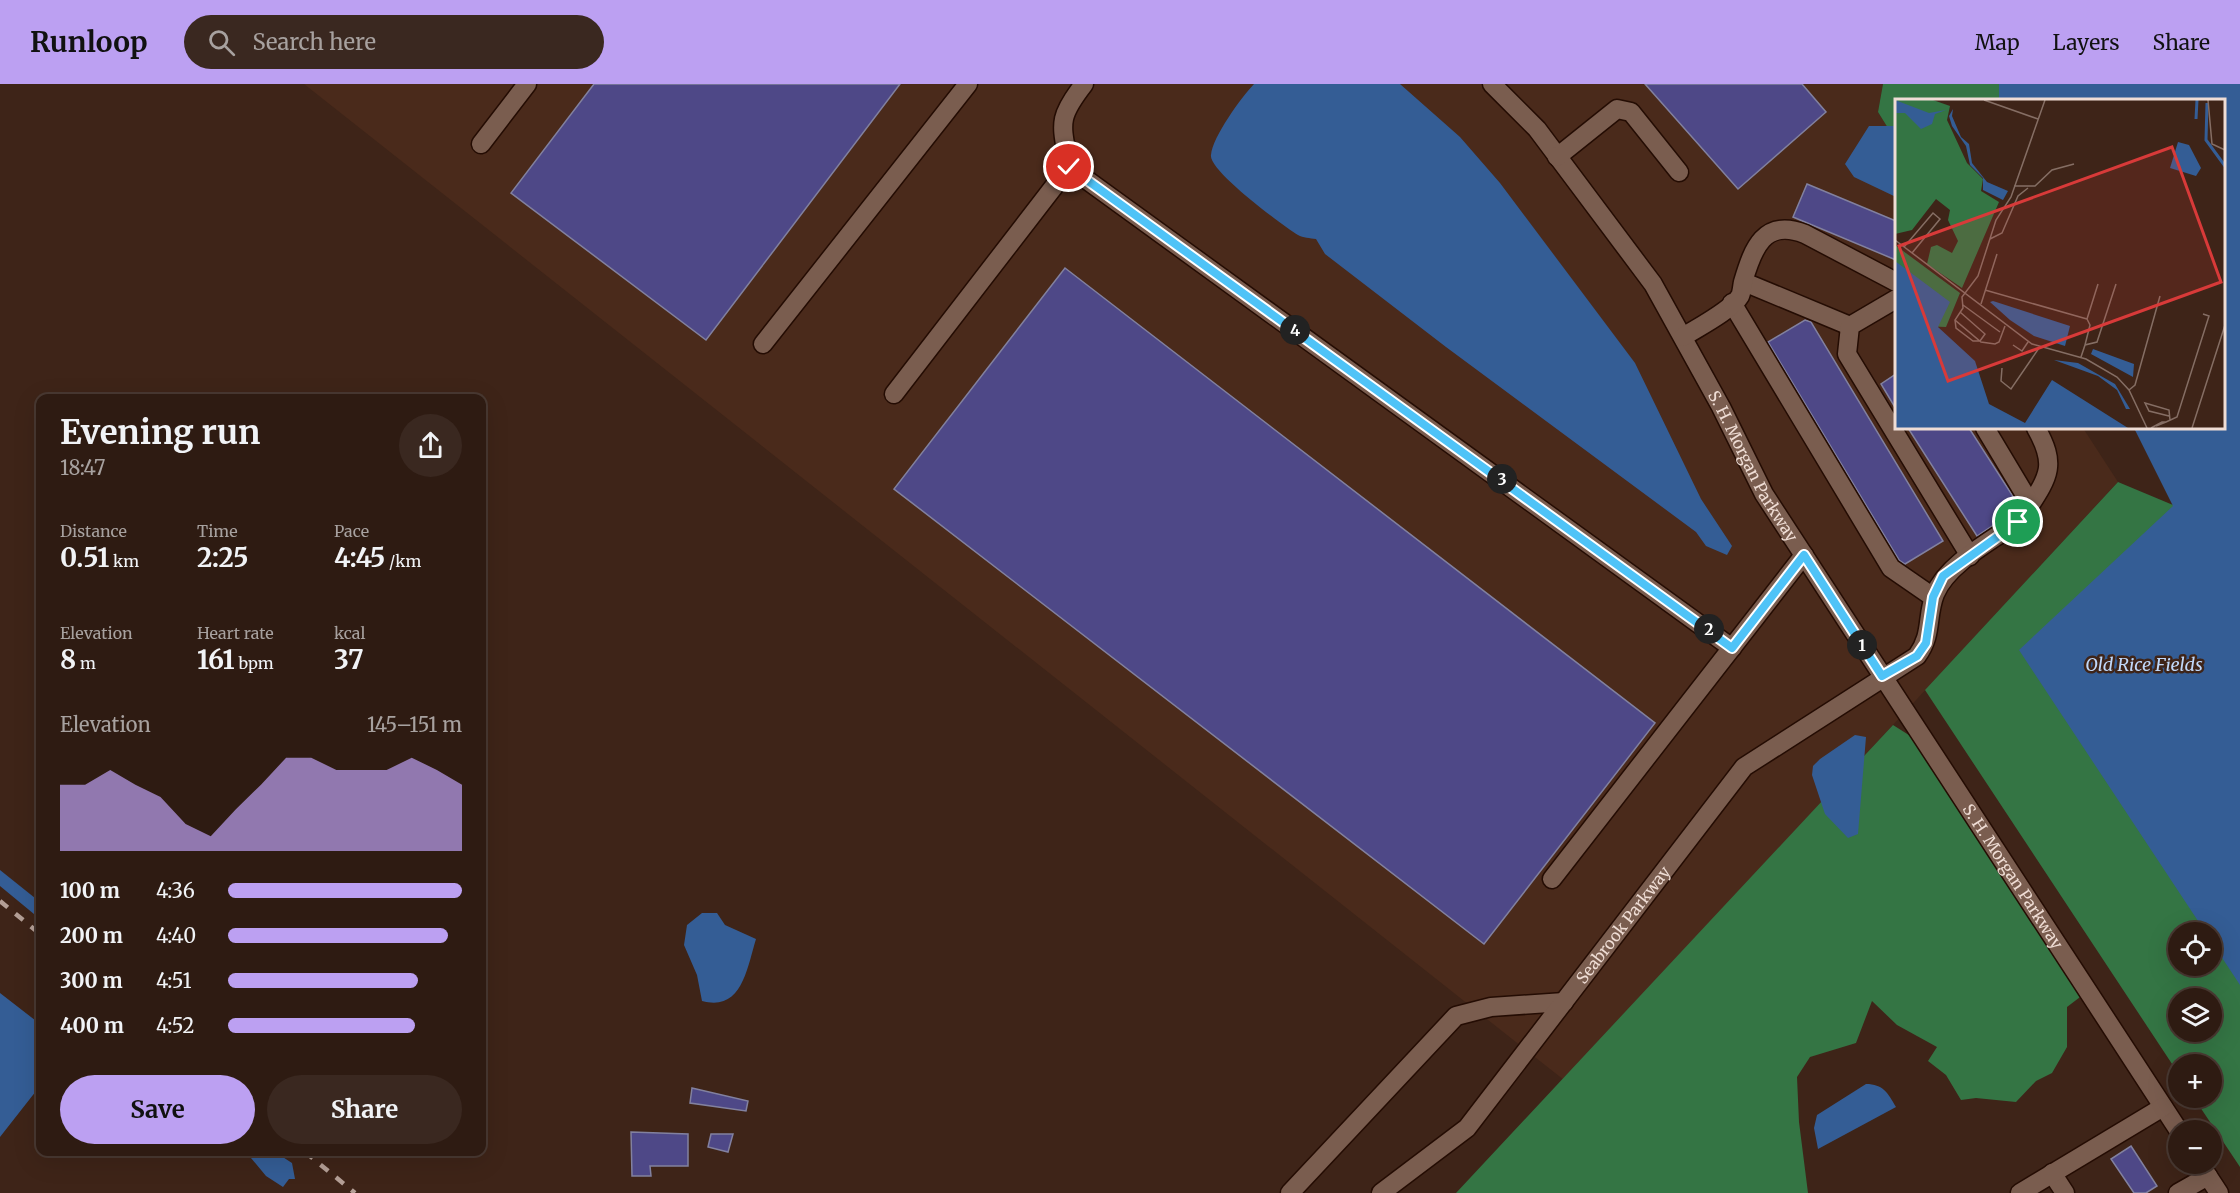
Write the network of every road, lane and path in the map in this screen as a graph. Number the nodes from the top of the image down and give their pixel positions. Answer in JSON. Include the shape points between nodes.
{"nodes":[{"id":1,"x":527,"y":84,"type":"edge"},
{"id":2,"x":969,"y":84,"type":"edge"},
{"id":3,"x":1084,"y":84,"type":"edge"},
{"id":4,"x":1492,"y":84,"type":"edge"},
{"id":5,"x":481,"y":144,"type":"dead end"},
{"id":6,"x":1557,"y":157,"type":"junction"},
{"id":7,"x":1069,"y":167,"type":"junction"},
{"id":8,"x":1679,"y":172,"type":"dead end"},
{"id":9,"x":1895,"y":281,"type":"edge"},
{"id":10,"x":1744,"y":282,"type":"junction"},
{"id":11,"x":1895,"y":299,"type":"edge"},
{"id":12,"x":1732,"y":303,"type":"junction"},
{"id":13,"x":1850,"y":326,"type":"junction"},
{"id":14,"x":1683,"y":337,"type":"junction"},
{"id":15,"x":763,"y":344,"type":"dead end"},
{"id":16,"x":894,"y":394,"type":"dead end"},
{"id":17,"x":1986,"y":429,"type":"edge"},
{"id":18,"x":2037,"y":429,"type":"edge"},
{"id":19,"x":2027,"y":510,"type":"junction"},
{"id":20,"x":1804,"y":555,"type":"junction"},
{"id":21,"x":1970,"y":556,"type":"junction"},
{"id":22,"x":1933,"y":597,"type":"junction"},
{"id":23,"x":1732,"y":648,"type":"junction"},
{"id":24,"x":1882,"y":676,"type":"junction"},
{"id":25,"x":1552,"y":879,"type":"dead end"},
{"id":26,"x":1564,"y":1002,"type":"junction"},
{"id":27,"x":2163,"y":1107,"type":"junction"},
{"id":28,"x":2172,"y":1120,"type":"edge"},
{"id":29,"x":2052,"y":1173,"type":"junction"},
{"id":30,"x":2199,"y":1174,"type":"edge"},
{"id":31,"x":2207,"y":1174,"type":"edge"},
{"id":32,"x":1290,"y":1193,"type":"edge"},
{"id":33,"x":1381,"y":1193,"type":"edge"},
{"id":34,"x":2020,"y":1193,"type":"edge"},
{"id":35,"x":2065,"y":1193,"type":"edge"},
{"id":36,"x":2178,"y":1193,"type":"edge"},
{"id":37,"x":2219,"y":1193,"type":"edge"}],
"edges":[{"from":1,"to":5,"type":"street"},
{"from":2,"to":15,"type":"street"},
{"from":3,"to":7,"type":"street","via":[[1067,105],[1061,122]]},
{"from":4,"to":6,"type":"street","name":"S. H. Morgan Parkway","via":[[1537,129]]},
{"from":6,"to":8,"type":"street","via":[[1617,109],[1624,109],[1631,112]]},
{"from":6,"to":14,"type":"street","name":"S. H. Morgan Parkway","via":[[1653,284]]},
{"from":7,"to":16,"type":"street"},
{"from":7,"to":23,"type":"street"},
{"from":9,"to":10,"type":"street","via":[[1789,228],[1771,230],[1756,247]]},
{"from":10,"to":12,"type":"street","via":[[1740,297]]},
{"from":10,"to":13,"type":"street"},
{"from":11,"to":13,"type":"street"},
{"from":12,"to":14,"type":"street"},
{"from":12,"to":22,"type":"street","via":[[1891,568]]},
{"from":13,"to":21,"type":"street","via":[[1847,354]]},
{"from":14,"to":20,"type":"street","name":"S. H. Morgan Parkway","via":[[1764,494]]},
{"from":17,"to":19,"type":"street","via":[[2027,498]]},
{"from":18,"to":19,"type":"street","via":[[2048,448],[2051,465]]},
{"from":19,"to":21,"type":"street","via":[[2018,522]]},
{"from":20,"to":23,"type":"street"},
{"from":20,"to":24,"type":"street","name":"S. H. Morgan Parkway"},
{"from":21,"to":22,"type":"street","via":[[1943,576]]},
{"from":22,"to":24,"type":"street","name":"Seabrook Parkway","via":[[1926,643],[1917,656]]},
{"from":23,"to":25,"type":"street"},
{"from":24,"to":26,"type":"street","name":"Seabrook Parkway","via":[[1744,767]]},
{"from":24,"to":27,"type":"street","name":"S. H. Morgan Parkway"},
{"from":26,"to":32,"type":"street","via":[[1491,1007],[1456,1016]]},
{"from":26,"to":33,"type":"street","name":"Seabrook Parkway","via":[[1467,1128]]},
{"from":27,"to":28,"type":"street","name":"S. H. Morgan Parkway"},
{"from":27,"to":29,"type":"street"},
{"from":29,"to":34,"type":"street"},
{"from":29,"to":35,"type":"street"},
{"from":30,"to":36,"type":"street"},
{"from":31,"to":37,"type":"street"}]}
